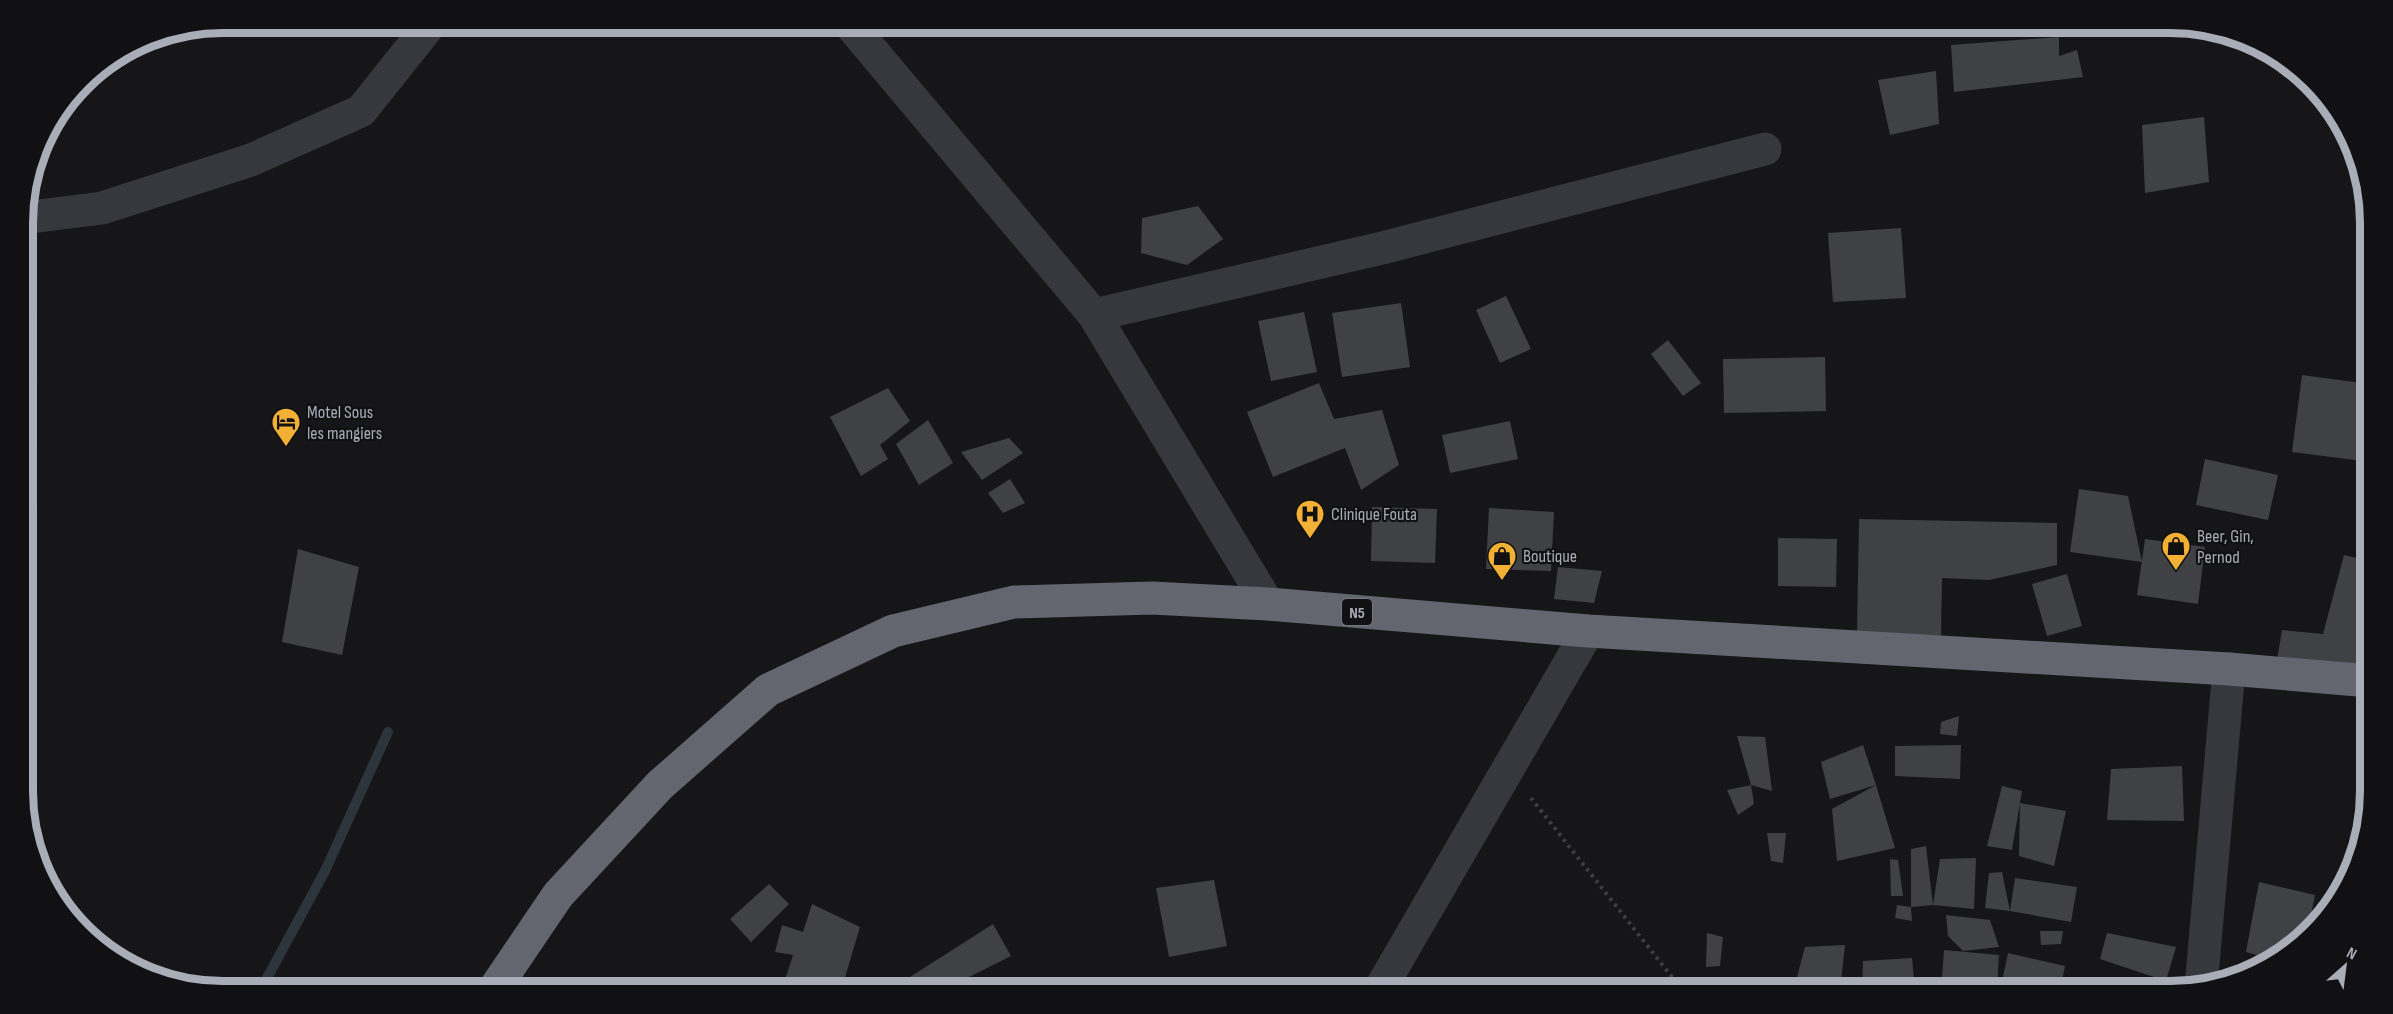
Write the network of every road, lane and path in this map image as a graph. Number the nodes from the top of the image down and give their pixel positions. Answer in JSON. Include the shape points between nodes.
{"nodes":[{"id":1,"x":423,"y":33,"type":"edge"},
{"id":2,"x":857,"y":33,"type":"edge"},
{"id":3,"x":1766,"y":149,"type":"dead end"},
{"id":4,"x":33,"y":217,"type":"edge"},
{"id":5,"x":1094,"y":315,"type":"junction"},
{"id":6,"x":1268,"y":604,"type":"junction"},
{"id":7,"x":1588,"y":631,"type":"junction"},
{"id":8,"x":2229,"y":669,"type":"junction"},
{"id":9,"x":2360,"y":680,"type":"edge"},
{"id":10,"x":1509,"y":769,"type":"junction"},
{"id":11,"x":2202,"y":978,"type":"edge"},
{"id":12,"x":500,"y":981,"type":"edge"},
{"id":13,"x":1385,"y":981,"type":"edge"},
{"id":14,"x":1675,"y":981,"type":"edge"}],
"edges":[{"from":1,"to":4,"type":"street","via":[[361,111],[250,160],[136,197],[102,207]]},
{"from":2,"to":5,"type":"street"},
{"from":3,"to":5,"type":"street","via":[[1382,248]]},
{"from":5,"to":6,"type":"street"},
{"from":6,"to":7,"type":"highway","number":"N5"},
{"from":6,"to":12,"type":"highway","number":"N5","via":[[1152,598],[1014,602],[893,631],[768,690],[660,785],[558,895]]},
{"from":7,"to":8,"type":"highway","number":"N5"},
{"from":7,"to":10,"type":"street"},
{"from":8,"to":9,"type":"highway","number":"N5"},
{"from":8,"to":11,"type":"street"},
{"from":10,"to":13,"type":"street"},
{"from":10,"to":14,"type":"path"}]}
